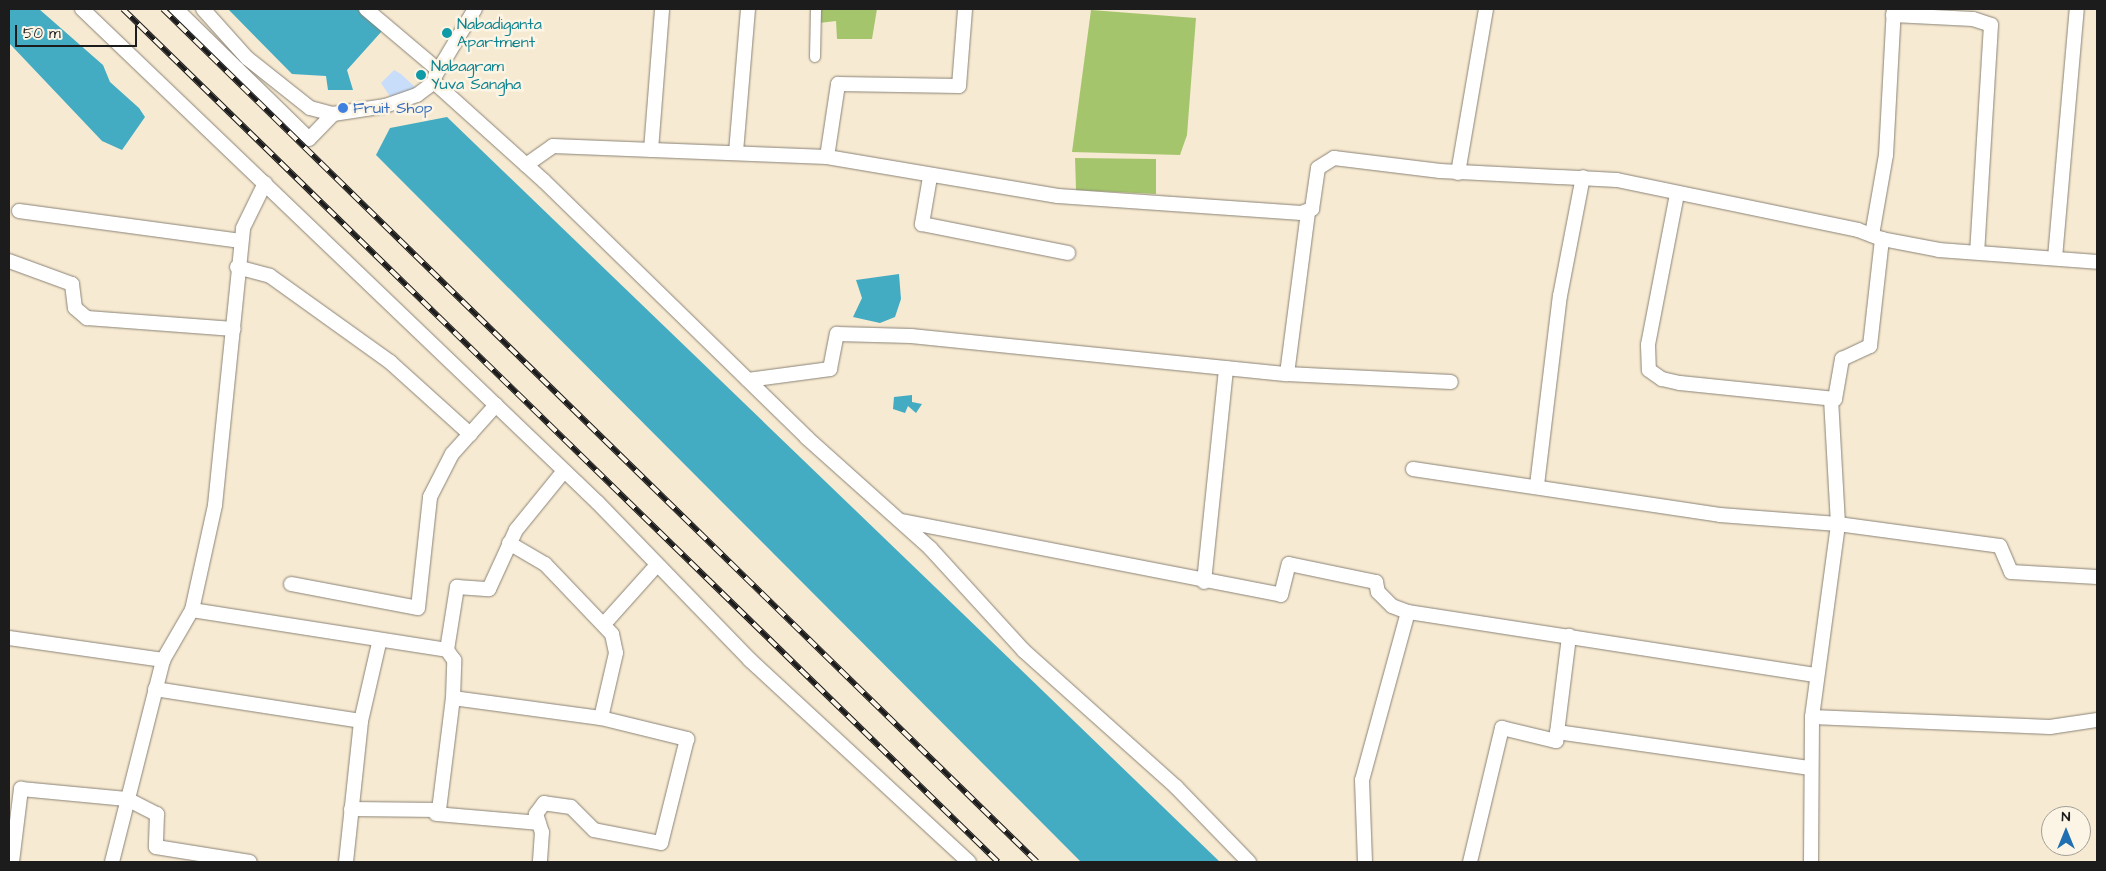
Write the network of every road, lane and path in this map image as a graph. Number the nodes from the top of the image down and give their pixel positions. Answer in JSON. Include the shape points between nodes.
{"nodes":[{"id":1,"x":82,"y":9,"type":"edge"},
{"id":2,"x":176,"y":9,"type":"edge"},
{"id":3,"x":203,"y":9,"type":"edge"},
{"id":4,"x":366,"y":9,"type":"edge"},
{"id":5,"x":475,"y":9,"type":"edge"},
{"id":6,"x":662,"y":9,"type":"edge"},
{"id":7,"x":748,"y":9,"type":"edge"},
{"id":8,"x":816,"y":9,"type":"edge"},
{"id":9,"x":966,"y":9,"type":"edge"},
{"id":10,"x":1486,"y":9,"type":"edge"},
{"id":11,"x":2077,"y":9,"type":"edge"},
{"id":12,"x":1894,"y":12,"type":"edge"},
{"id":13,"x":815,"y":57,"type":"dead end"},
{"id":14,"x":436,"y":76,"type":"junction"},
{"id":15,"x":333,"y":114,"type":"junction"},
{"id":16,"x":651,"y":150,"type":"junction"},
{"id":17,"x":736,"y":152,"type":"junction"},
{"id":18,"x":827,"y":157,"type":"junction"},
{"id":19,"x":526,"y":165,"type":"junction"},
{"id":20,"x":1458,"y":173,"type":"junction"},
{"id":21,"x":930,"y":177,"type":"junction"},
{"id":22,"x":1583,"y":177,"type":"junction"},
{"id":23,"x":265,"y":183,"type":"junction"},
{"id":24,"x":1677,"y":194,"type":"junction"},
{"id":25,"x":19,"y":212,"type":"dead end"},
{"id":26,"x":1308,"y":213,"type":"junction"},
{"id":27,"x":1877,"y":237,"type":"junction"},
{"id":28,"x":241,"y":241,"type":"junction"},
{"id":29,"x":1977,"y":252,"type":"junction"},
{"id":30,"x":1068,"y":253,"type":"dead end"},
{"id":31,"x":2055,"y":258,"type":"junction"},
{"id":32,"x":9,"y":261,"type":"edge"},
{"id":33,"x":2097,"y":262,"type":"edge"},
{"id":34,"x":236,"y":267,"type":"junction"},
{"id":35,"x":234,"y":328,"type":"junction"},
{"id":36,"x":1226,"y":368,"type":"junction"},
{"id":37,"x":1287,"y":374,"type":"junction"},
{"id":38,"x":748,"y":380,"type":"junction"},
{"id":39,"x":1451,"y":382,"type":"dead end"},
{"id":40,"x":1831,"y":400,"type":"junction"},
{"id":41,"x":496,"y":405,"type":"junction"},
{"id":42,"x":470,"y":434,"type":"junction"},
{"id":43,"x":1413,"y":469,"type":"dead end"},
{"id":44,"x":564,"y":471,"type":"junction"},
{"id":45,"x":1537,"y":485,"type":"junction"},
{"id":46,"x":901,"y":521,"type":"junction"},
{"id":47,"x":1838,"y":524,"type":"junction"},
{"id":48,"x":509,"y":543,"type":"junction"},
{"id":49,"x":657,"y":565,"type":"junction"},
{"id":50,"x":2097,"y":577,"type":"edge"},
{"id":51,"x":1204,"y":582,"type":"junction"},
{"id":52,"x":291,"y":584,"type":"dead end"},
{"id":53,"x":192,"y":610,"type":"junction"},
{"id":54,"x":1408,"y":612,"type":"junction"},
{"id":55,"x":604,"y":624,"type":"junction"},
{"id":56,"x":1569,"y":636,"type":"junction"},
{"id":57,"x":9,"y":638,"type":"edge"},
{"id":58,"x":379,"y":642,"type":"junction"},
{"id":59,"x":448,"y":650,"type":"junction"},
{"id":60,"x":163,"y":660,"type":"junction"},
{"id":61,"x":1816,"y":675,"type":"junction"},
{"id":62,"x":155,"y":689,"type":"junction"},
{"id":63,"x":453,"y":698,"type":"junction"},
{"id":64,"x":1812,"y":717,"type":"junction"},
{"id":65,"x":601,"y":718,"type":"junction"},
{"id":66,"x":2097,"y":720,"type":"edge"},
{"id":67,"x":361,"y":721,"type":"junction"},
{"id":68,"x":1557,"y":732,"type":"junction"},
{"id":69,"x":1810,"y":768,"type":"junction"},
{"id":70,"x":127,"y":799,"type":"junction"},
{"id":71,"x":351,"y":809,"type":"junction"},
{"id":72,"x":436,"y":814,"type":"junction"},
{"id":73,"x":13,"y":817,"type":"edge"},
{"id":74,"x":539,"y":823,"type":"junction"},
{"id":75,"x":12,"y":862,"type":"edge"},
{"id":76,"x":112,"y":862,"type":"edge"},
{"id":77,"x":250,"y":862,"type":"edge"},
{"id":78,"x":346,"y":862,"type":"edge"},
{"id":79,"x":540,"y":862,"type":"edge"},
{"id":80,"x":969,"y":862,"type":"edge"},
{"id":81,"x":1249,"y":862,"type":"edge"},
{"id":82,"x":1365,"y":862,"type":"edge"},
{"id":83,"x":1470,"y":862,"type":"edge"},
{"id":84,"x":1811,"y":862,"type":"edge"}],
"edges":[{"from":1,"to":23,"type":"street"},
{"from":2,"to":15,"type":"street","via":[[309,139]]},
{"from":3,"to":15,"type":"street","via":[[247,58],[310,108]]},
{"from":4,"to":14,"type":"street"},
{"from":5,"to":14,"type":"street"},
{"from":6,"to":16,"type":"street"},
{"from":7,"to":17,"type":"street"},
{"from":8,"to":13,"type":"street"},
{"from":9,"to":18,"type":"street","via":[[959,86],[838,84]]},
{"from":10,"to":20,"type":"street"},
{"from":11,"to":31,"type":"street"},
{"from":12,"to":27,"type":"street","via":[[1886,155]]},
{"from":12,"to":29,"type":"street","via":[[1973,19],[1991,25]]},
{"from":14,"to":15,"type":"street","via":[[417,95],[385,106]]},
{"from":14,"to":19,"type":"street"},
{"from":16,"to":17,"type":"street"},
{"from":16,"to":19,"type":"street","via":[[553,146]]},
{"from":17,"to":18,"type":"street"},
{"from":18,"to":21,"type":"street"},
{"from":19,"to":38,"type":"street"},
{"from":20,"to":22,"type":"street"},
{"from":20,"to":26,"type":"street","via":[[1326,159],[1318,168],[1314,201]]},
{"from":21,"to":26,"type":"street","via":[[1058,196]]},
{"from":21,"to":30,"type":"street","via":[[922,224]]},
{"from":22,"to":24,"type":"street"},
{"from":22,"to":45,"type":"street","via":[[1560,296]]},
{"from":23,"to":28,"type":"street"},
{"from":23,"to":41,"type":"street"},
{"from":24,"to":27,"type":"street"},
{"from":24,"to":40,"type":"street","via":[[1648,344],[1649,370],[1662,379],[1680,383]]},
{"from":25,"to":28,"type":"street"},
{"from":26,"to":37,"type":"street"},
{"from":27,"to":29,"type":"street","via":[[1908,247]]},
{"from":27,"to":40,"type":"street","via":[[1870,346],[1842,359],[1838,391]]},
{"from":28,"to":34,"type":"street"},
{"from":29,"to":31,"type":"street"},
{"from":31,"to":33,"type":"street"},
{"from":32,"to":35,"type":"street","via":[[72,284],[75,308],[87,318]]},
{"from":34,"to":35,"type":"street"},
{"from":34,"to":42,"type":"street","via":[[263,273],[286,287],[390,362]]},
{"from":35,"to":53,"type":"street","via":[[214,504]]},
{"from":36,"to":37,"type":"street"},
{"from":36,"to":38,"type":"street","via":[[911,336],[838,334],[830,369]]},
{"from":36,"to":51,"type":"street"},
{"from":37,"to":39,"type":"street"},
{"from":38,"to":46,"type":"street"},
{"from":40,"to":47,"type":"street"},
{"from":41,"to":42,"type":"street"},
{"from":41,"to":44,"type":"street"},
{"from":42,"to":52,"type":"street","via":[[448,461],[430,497],[418,608]]},
{"from":43,"to":45,"type":"street"},
{"from":44,"to":48,"type":"street"},
{"from":44,"to":49,"type":"street"},
{"from":45,"to":47,"type":"street","via":[[1720,515]]},
{"from":46,"to":51,"type":"street"},
{"from":46,"to":81,"type":"street","via":[[1024,651],[1176,787]]},
{"from":47,"to":50,"type":"street","via":[[2000,546],[2011,572],[2026,576]]},
{"from":47,"to":61,"type":"street"},
{"from":48,"to":55,"type":"street","via":[[545,564]]},
{"from":48,"to":59,"type":"street","via":[[489,590],[457,587]]},
{"from":49,"to":55,"type":"street"},
{"from":49,"to":80,"type":"street","via":[[750,660]]},
{"from":51,"to":54,"type":"street","via":[[1280,596],[1289,564],[1376,582],[1385,599]]},
{"from":53,"to":58,"type":"street"},
{"from":53,"to":60,"type":"street"},
{"from":54,"to":56,"type":"street"},
{"from":54,"to":82,"type":"street","via":[[1362,780]]},
{"from":55,"to":65,"type":"street","via":[[612,634],[616,653]]},
{"from":56,"to":61,"type":"street"},
{"from":56,"to":68,"type":"street"},
{"from":57,"to":60,"type":"street"},
{"from":58,"to":59,"type":"street"},
{"from":58,"to":67,"type":"street"},
{"from":59,"to":63,"type":"street","via":[[454,660]]},
{"from":60,"to":62,"type":"street"},
{"from":61,"to":64,"type":"street"},
{"from":62,"to":67,"type":"street"},
{"from":62,"to":70,"type":"street"},
{"from":63,"to":65,"type":"street"},
{"from":63,"to":72,"type":"street","via":[[441,807]]},
{"from":64,"to":66,"type":"street","via":[[2050,727]]},
{"from":64,"to":69,"type":"street"},
{"from":65,"to":74,"type":"street","via":[[687,739],[664,840],[656,842],[594,830],[571,807],[550,802],[538,808]]},
{"from":67,"to":71,"type":"street"},
{"from":68,"to":69,"type":"street"},
{"from":68,"to":83,"type":"street","via":[[1556,741],[1502,728]]},
{"from":69,"to":84,"type":"street"},
{"from":70,"to":73,"type":"street","via":[[21,789]]},
{"from":70,"to":76,"type":"street"},
{"from":70,"to":77,"type":"street","via":[[157,814],[154,845],[160,849]]},
{"from":71,"to":72,"type":"street"},
{"from":71,"to":78,"type":"street"},
{"from":72,"to":74,"type":"street"},
{"from":73,"to":75,"type":"street"},
{"from":74,"to":79,"type":"street"}]}
